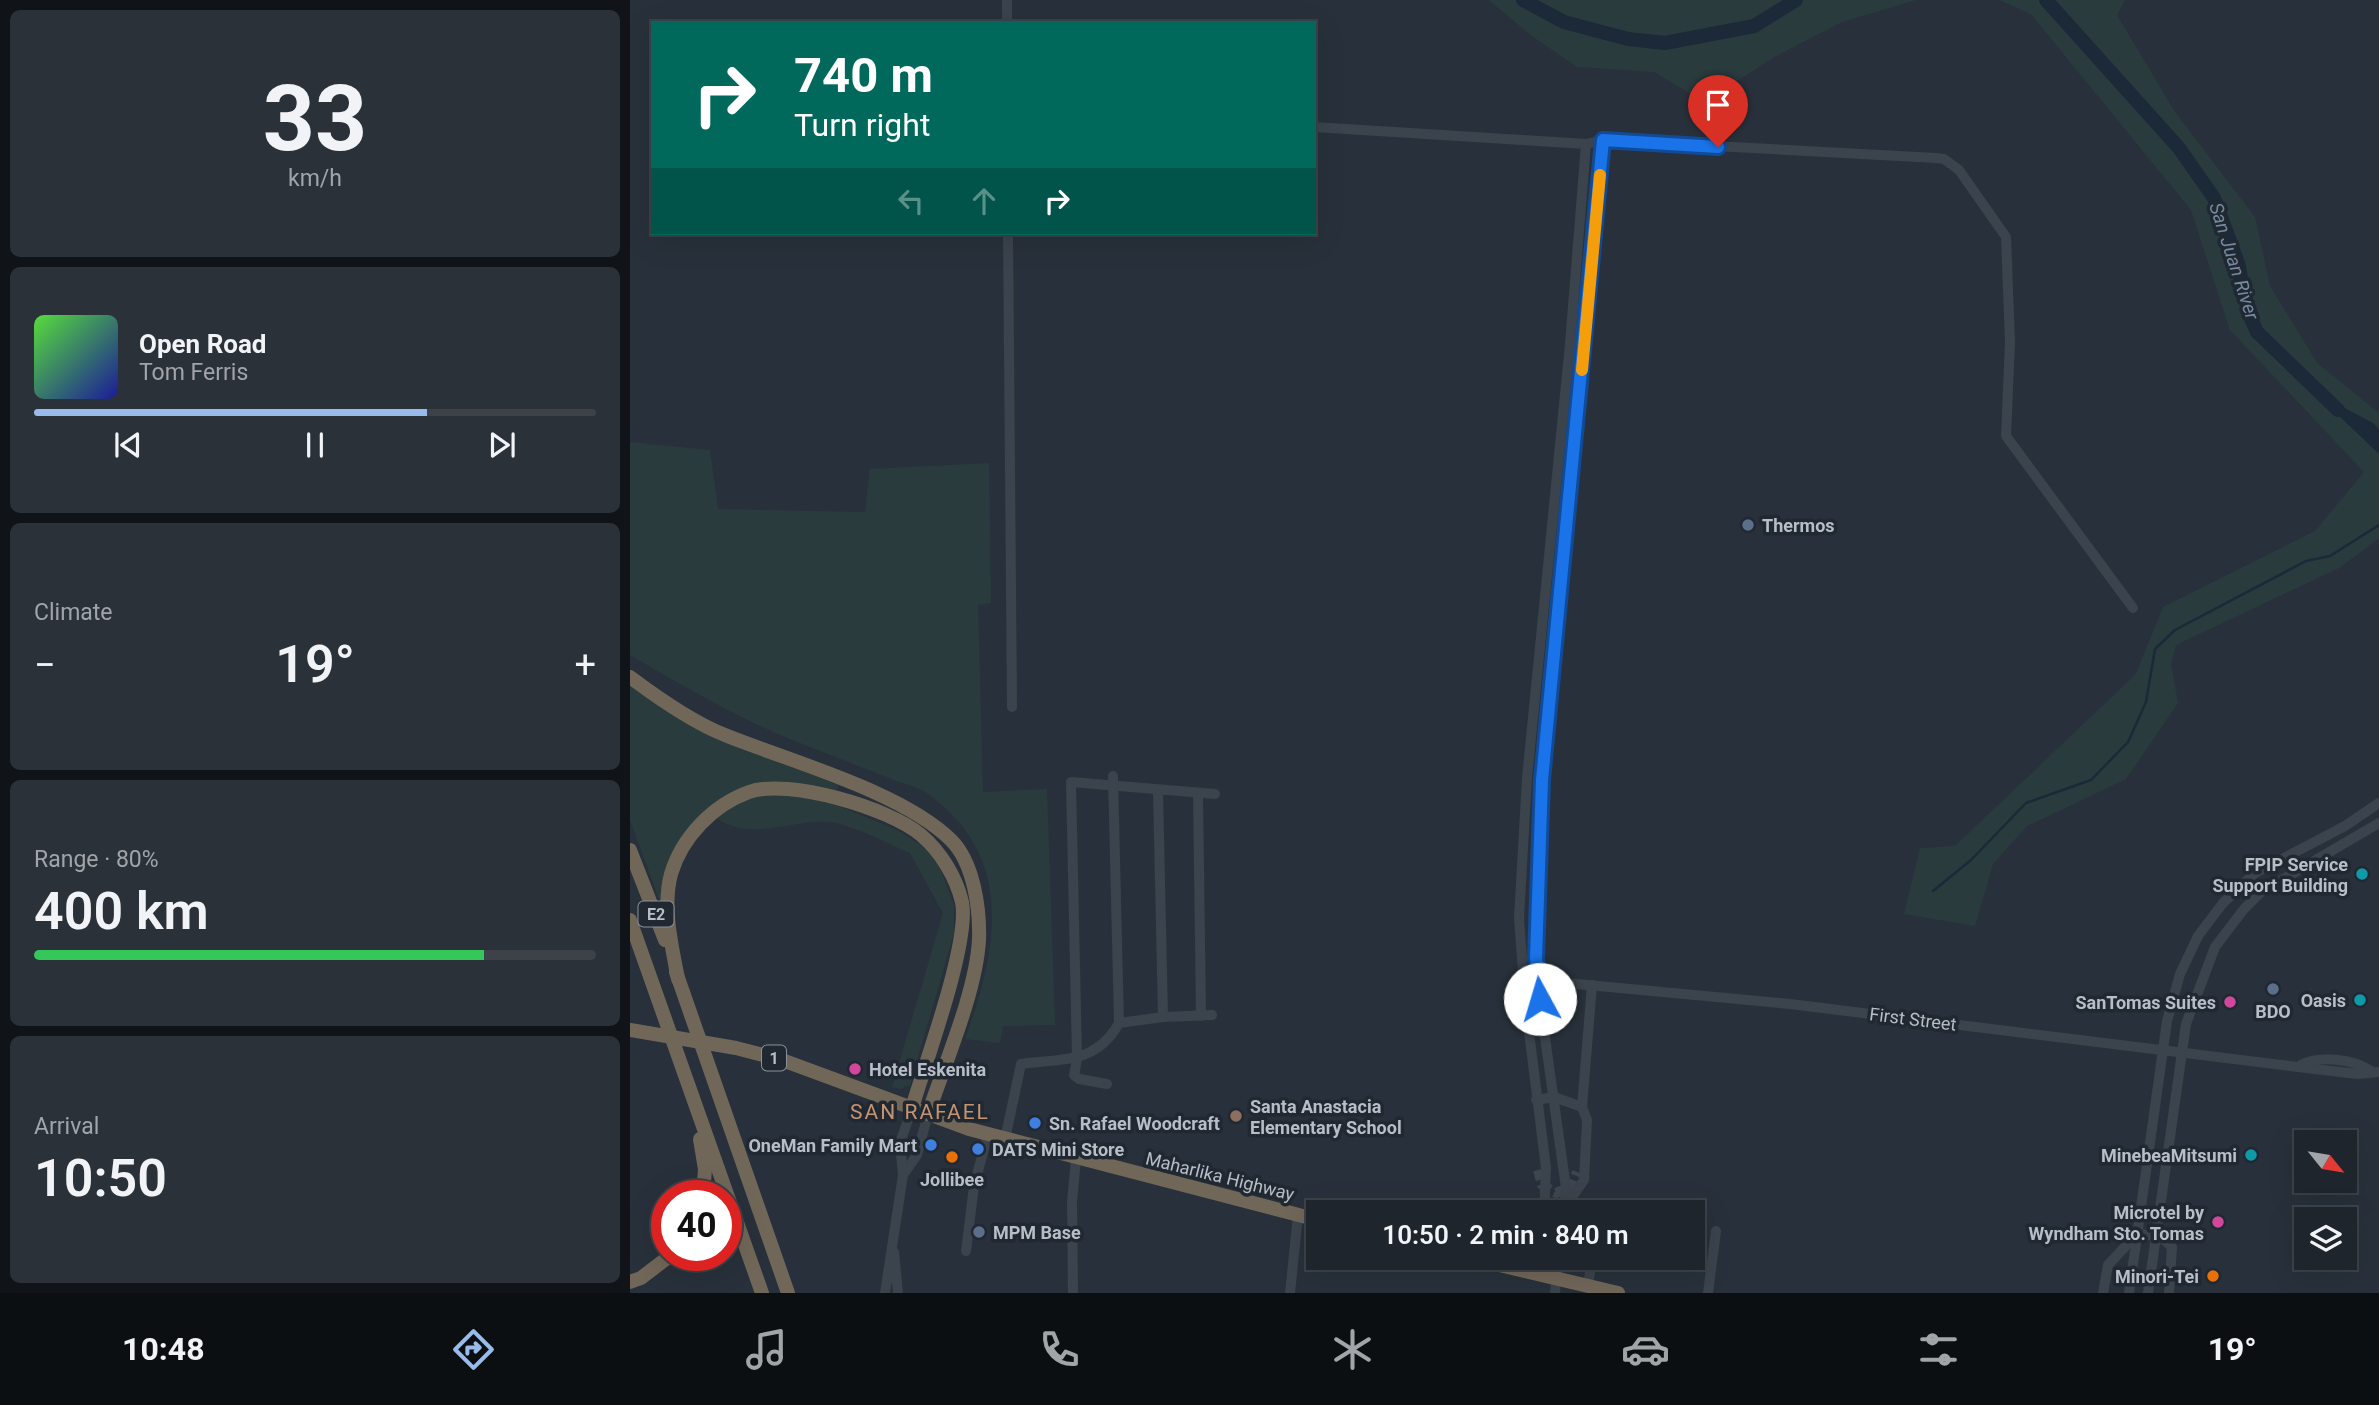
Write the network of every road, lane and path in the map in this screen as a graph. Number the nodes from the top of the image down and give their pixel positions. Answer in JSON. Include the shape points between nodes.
{"nodes":[{"id":1,"x":1007,"y":0,"type":"edge"},
{"id":2,"x":1007,"y":21,"type":"edge"},
{"id":3,"x":1316,"y":127,"type":"edge"},
{"id":4,"x":1603,"y":140,"type":"junction"},
{"id":5,"x":1586,"y":144,"type":"junction"},
{"id":6,"x":1008,"y":235,"type":"edge"},
{"id":7,"x":2133,"y":608,"type":"dead end"},
{"id":8,"x":630,"y":677,"type":"edge"},
{"id":9,"x":1013,"y":707,"type":"dead end"},
{"id":10,"x":1527,"y":778,"type":"junction"},
{"id":11,"x":1542,"y":780,"type":"junction"},
{"id":12,"x":1113,"y":781,"type":"junction"},
{"id":13,"x":1158,"y":791,"type":"junction"},
{"id":14,"x":1198,"y":794,"type":"junction"},
{"id":15,"x":1215,"y":794,"type":"dead end"},
{"id":16,"x":2379,"y":803,"type":"edge"},
{"id":17,"x":2379,"y":822,"type":"edge"},
{"id":18,"x":630,"y":850,"type":"edge"},
{"id":19,"x":630,"y":920,"type":"edge"},
{"id":20,"x":678,"y":979,"type":"junction"},
{"id":21,"x":1537,"y":980,"type":"junction"},
{"id":22,"x":1524,"y":982,"type":"junction"},
{"id":23,"x":1592,"y":985,"type":"junction"},
{"id":24,"x":1163,"y":1017,"type":"junction"},
{"id":25,"x":1119,"y":1023,"type":"junction"},
{"id":26,"x":630,"y":1030,"type":"edge"},
{"id":27,"x":2163,"y":1049,"type":"junction"},
{"id":28,"x":2182,"y":1051,"type":"junction"},
{"id":29,"x":1077,"y":1059,"type":"junction"},
{"id":30,"x":2375,"y":1072,"type":"edge"},
{"id":31,"x":1107,"y":1084,"type":"dead end"},
{"id":32,"x":1554,"y":1097,"type":"junction"},
{"id":33,"x":693,"y":1099,"type":"junction"},
{"id":34,"x":1536,"y":1100,"type":"junction"},
{"id":35,"x":1582,"y":1107,"type":"junction"},
{"id":36,"x":912,"y":1108,"type":"junction"},
{"id":37,"x":928,"y":1114,"type":"junction"},
{"id":38,"x":1587,"y":1120,"type":"junction"},
{"id":39,"x":1539,"y":1121,"type":"junction"},
{"id":40,"x":988,"y":1134,"type":"junction"},
{"id":41,"x":1005,"y":1139,"type":"junction"},
{"id":42,"x":901,"y":1143,"type":"junction"},
{"id":43,"x":920,"y":1145,"type":"junction"},
{"id":44,"x":2147,"y":1158,"type":"junction"},
{"id":45,"x":1076,"y":1159,"type":"junction"},
{"id":46,"x":2166,"y":1161,"type":"junction"},
{"id":47,"x":1538,"y":1170,"type":"dead end"},
{"id":48,"x":1577,"y":1172,"type":"dead end"},
{"id":49,"x":903,"y":1175,"type":"junction"},
{"id":50,"x":704,"y":1180,"type":"edge"},
{"id":51,"x":1545,"y":1200,"type":"edge"},
{"id":52,"x":1565,"y":1200,"type":"edge"},
{"id":53,"x":1571,"y":1200,"type":"edge"},
{"id":54,"x":1298,"y":1215,"type":"junction"},
{"id":55,"x":1306,"y":1217,"type":"edge"},
{"id":56,"x":1716,"y":1231,"type":"dead end"},
{"id":57,"x":2137,"y":1234,"type":"junction"},
{"id":58,"x":2155,"y":1234,"type":"junction"},
{"id":59,"x":893,"y":1243,"type":"junction"},
{"id":60,"x":966,"y":1251,"type":"dead end"},
{"id":61,"x":651,"y":1270,"type":"edge"},
{"id":62,"x":1544,"y":1270,"type":"edge"},
{"id":63,"x":1556,"y":1270,"type":"edge"},
{"id":64,"x":1590,"y":1270,"type":"edge"},
{"id":65,"x":1555,"y":1277,"type":"junction"},
{"id":66,"x":630,"y":1282,"type":"edge"},
{"id":67,"x":1588,"y":1286,"type":"junction"},
{"id":68,"x":762,"y":1293,"type":"edge"},
{"id":69,"x":788,"y":1293,"type":"edge"},
{"id":70,"x":885,"y":1293,"type":"edge"},
{"id":71,"x":898,"y":1293,"type":"edge"},
{"id":72,"x":1073,"y":1293,"type":"edge"},
{"id":73,"x":1290,"y":1293,"type":"edge"},
{"id":74,"x":1555,"y":1293,"type":"edge"},
{"id":75,"x":1618,"y":1293,"type":"edge"},
{"id":76,"x":1708,"y":1293,"type":"edge"},
{"id":77,"x":2103,"y":1293,"type":"edge"},
{"id":78,"x":2129,"y":1293,"type":"edge"},
{"id":79,"x":2148,"y":1293,"type":"edge"},
{"id":80,"x":2169,"y":1293,"type":"edge"}],
"edges":[{"from":1,"to":2,"type":"street"},
{"from":3,"to":5,"type":"street"},
{"from":4,"to":5,"type":"street"},
{"from":4,"to":7,"type":"street","via":[[1951,162],[2006,237],[2010,342],[2006,436]]},
{"from":4,"to":11,"type":"street"},
{"from":5,"to":10,"type":"street"},
{"from":6,"to":9,"type":"street"},
{"from":8,"to":37,"type":"highway","via":[[722,734],[903,806],[953,841],[967,867],[978,905],[979,942]]},
{"from":10,"to":11,"type":"street"},
{"from":10,"to":22,"type":"street","via":[[1519,918]]},
{"from":11,"to":21,"type":"street"},
{"from":12,"to":13,"type":"street"},
{"from":12,"to":25,"type":"street"},
{"from":12,"to":29,"type":"street","via":[[1071,782]]},
{"from":13,"to":14,"type":"street"},
{"from":13,"to":24,"type":"street"},
{"from":14,"to":15,"type":"street"},
{"from":14,"to":24,"type":"street","via":[[1207,1016]]},
{"from":16,"to":27,"type":"street","via":[[2255,873],[2223,903],[2198,936],[2180,974]]},
{"from":17,"to":28,"type":"street","via":[[2281,879],[2244,909],[2215,947],[2200,981]]},
{"from":18,"to":20,"type":"highway","number":"E2"},
{"from":19,"to":33,"type":"highway","number":"E2"},
{"from":20,"to":36,"type":"highway","via":[[669,930],[671,875],[690,836],[723,804],[751,791],[779,788],[862,807],[919,833],[944,862],[962,905],[954,967]]},
{"from":20,"to":69,"type":"highway","number":"E2"},
{"from":21,"to":22,"type":"street","name":"First Street"},
{"from":21,"to":23,"type":"street","name":"First Street"},
{"from":21,"to":32,"type":"street"},
{"from":22,"to":34,"type":"street"},
{"from":23,"to":27,"type":"street","name":"First Street"},
{"from":23,"to":35,"type":"street"},
{"from":24,"to":25,"type":"street"},
{"from":25,"to":29,"type":"street","via":[[1113,1034]]},
{"from":26,"to":36,"type":"highway","name":"Maharlika Highway","number":"1","via":[[782,1060]]},
{"from":27,"to":28,"type":"street","name":"First Street"},
{"from":27,"to":44,"type":"street"},
{"from":28,"to":30,"type":"street","name":"First Street","via":[[2358,1074]]},
{"from":28,"to":46,"type":"street"},
{"from":29,"to":31,"type":"street","via":[[1074,1075]]},
{"from":29,"to":41,"type":"street","via":[[1021,1064]]},
{"from":32,"to":34,"type":"street"},
{"from":32,"to":35,"type":"street"},
{"from":32,"to":52,"type":"street"},
{"from":33,"to":50,"type":"highway"},
{"from":33,"to":68,"type":"highway","number":"E2"},
{"from":34,"to":39,"type":"street"},
{"from":35,"to":38,"type":"street"},
{"from":36,"to":37,"type":"highway","name":"Maharlika Highway","number":"1"},
{"from":36,"to":42,"type":"street"},
{"from":37,"to":40,"type":"highway","name":"Maharlika Highway","number":"1"},
{"from":37,"to":43,"type":"street"},
{"from":38,"to":48,"type":"street","via":[[1580,1136]]},
{"from":38,"to":53,"type":"street","via":[[1584,1180]]},
{"from":39,"to":47,"type":"street"},
{"from":39,"to":51,"type":"street","via":[[1546,1168]]},
{"from":40,"to":41,"type":"highway","name":"Maharlika Highway","number":"1"},
{"from":40,"to":60,"type":"street","via":[[974,1186]]},
{"from":41,"to":45,"type":"highway","name":"Maharlika Highway","number":"1"},
{"from":42,"to":43,"type":"street"},
{"from":42,"to":49,"type":"street"},
{"from":43,"to":49,"type":"street"},
{"from":44,"to":46,"type":"street"},
{"from":44,"to":57,"type":"street"},
{"from":45,"to":54,"type":"highway","name":"Maharlika Highway","number":"1"},
{"from":45,"to":72,"type":"street"},
{"from":46,"to":58,"type":"street"},
{"from":49,"to":59,"type":"street"},
{"from":54,"to":55,"type":"highway","name":"Maharlika Highway","number":"1"},
{"from":54,"to":73,"type":"street"},
{"from":56,"to":76,"type":"street"},
{"from":57,"to":58,"type":"street"},
{"from":57,"to":77,"type":"street","via":[[2108,1265]]},
{"from":57,"to":78,"type":"street"},
{"from":58,"to":79,"type":"street"},
{"from":58,"to":80,"type":"street","via":[[2172,1247]]},
{"from":59,"to":70,"type":"street"},
{"from":59,"to":71,"type":"street"},
{"from":61,"to":66,"type":"highway"},
{"from":62,"to":65,"type":"highway"},
{"from":63,"to":65,"type":"street"},
{"from":64,"to":67,"type":"street"},
{"from":65,"to":67,"type":"highway"},
{"from":65,"to":74,"type":"street"},
{"from":67,"to":75,"type":"highway"}]}
